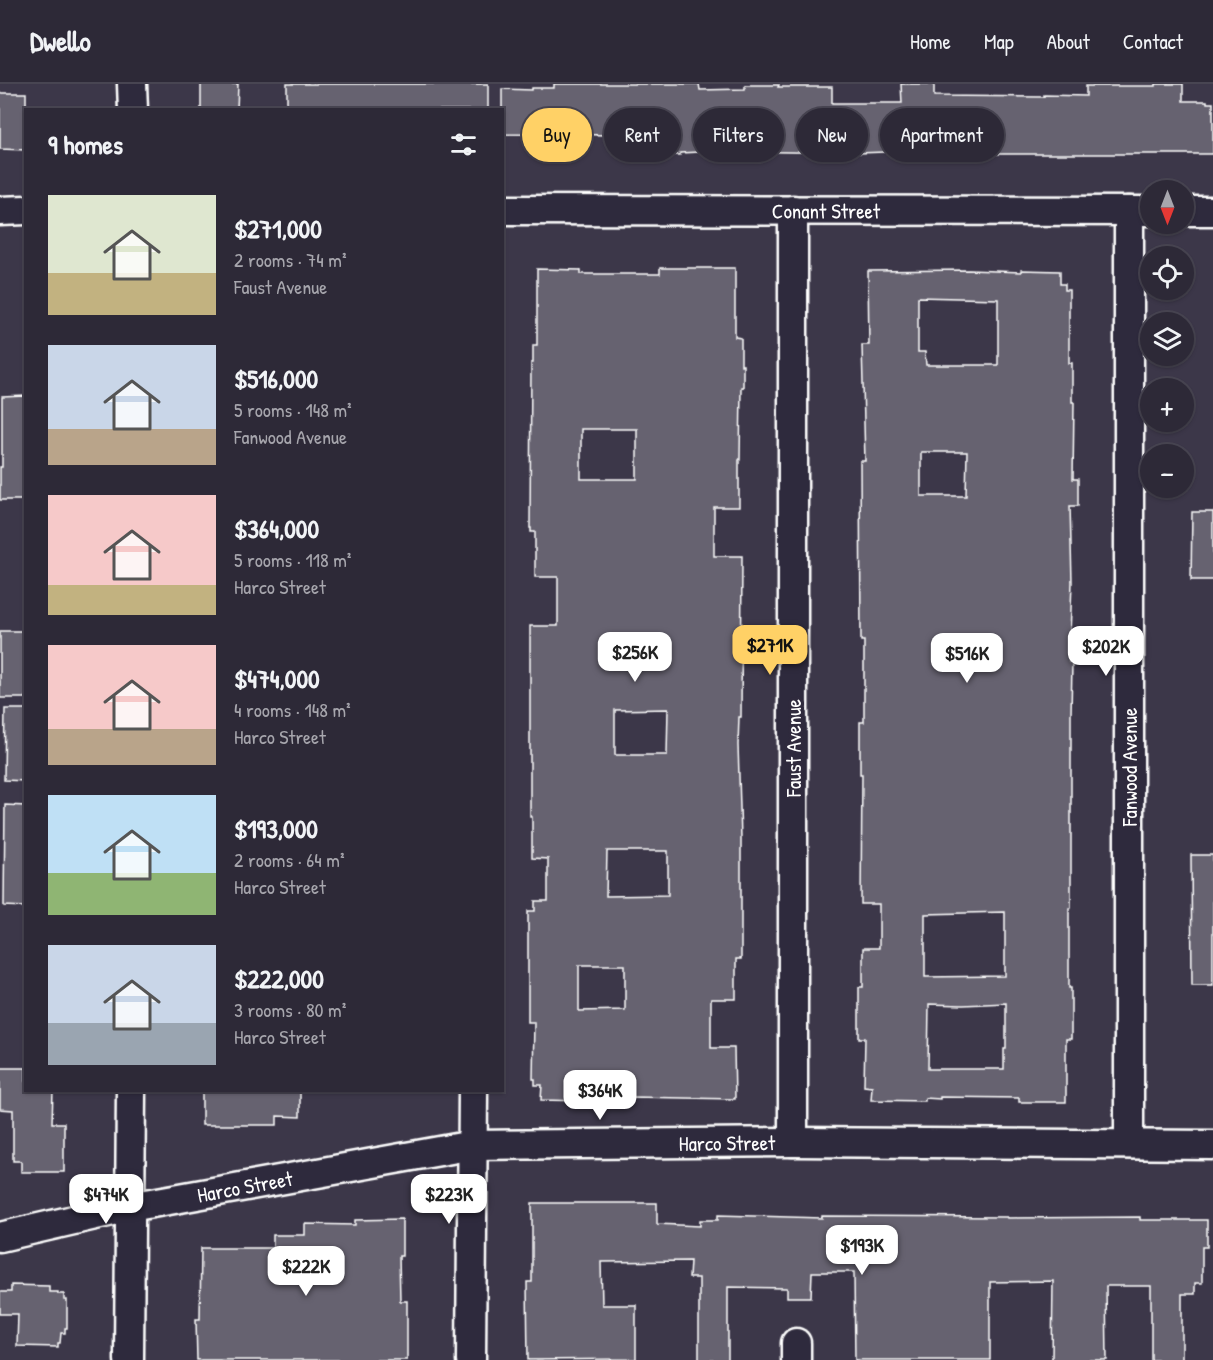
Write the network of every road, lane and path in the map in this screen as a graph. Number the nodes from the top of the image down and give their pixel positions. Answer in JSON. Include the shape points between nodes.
{"nodes":[{"id":1,"x":132,"y":84,"type":"edge"},
{"id":2,"x":133,"y":108,"type":"edge"},
{"id":3,"x":24,"y":210,"type":"edge"},
{"id":4,"x":504,"y":210,"type":"edge"},
{"id":5,"x":793,"y":210,"type":"junction"},
{"id":6,"x":0,"y":211,"type":"edge"},
{"id":7,"x":1140,"y":211,"type":"edge"},
{"id":8,"x":1194,"y":211,"type":"edge"},
{"id":9,"x":1213,"y":211,"type":"edge"},
{"id":10,"x":130,"y":1092,"type":"edge"},
{"id":11,"x":473,"y":1092,"type":"edge"},
{"id":12,"x":793,"y":1142,"type":"junction"},
{"id":13,"x":1129,"y":1144,"type":"junction"},
{"id":14,"x":473,"y":1145,"type":"junction"},
{"id":15,"x":1213,"y":1145,"type":"edge"},
{"id":16,"x":130,"y":1207,"type":"junction"},
{"id":17,"x":0,"y":1237,"type":"edge"},
{"id":18,"x":129,"y":1360,"type":"edge"},
{"id":19,"x":471,"y":1360,"type":"edge"}],
"edges":[{"from":1,"to":2,"type":"street"},
{"from":3,"to":6,"type":"street"},
{"from":4,"to":5,"type":"street","name":"Conant Street"},
{"from":5,"to":7,"type":"street","name":"Conant Street"},
{"from":5,"to":12,"type":"street","name":"Faust Avenue"},
{"from":7,"to":13,"type":"street","name":"Fanwood Avenue"},
{"from":8,"to":9,"type":"street"},
{"from":10,"to":16,"type":"street"},
{"from":11,"to":14,"type":"street"},
{"from":12,"to":13,"type":"street","name":"Harco Street"},
{"from":12,"to":14,"type":"street","name":"Harco Street"},
{"from":13,"to":15,"type":"street","name":"Harco Street"},
{"from":14,"to":16,"type":"street","name":"Harco Street"},
{"from":14,"to":19,"type":"street"},
{"from":16,"to":17,"type":"street","name":"Harco Street"},
{"from":16,"to":18,"type":"street"}]}
